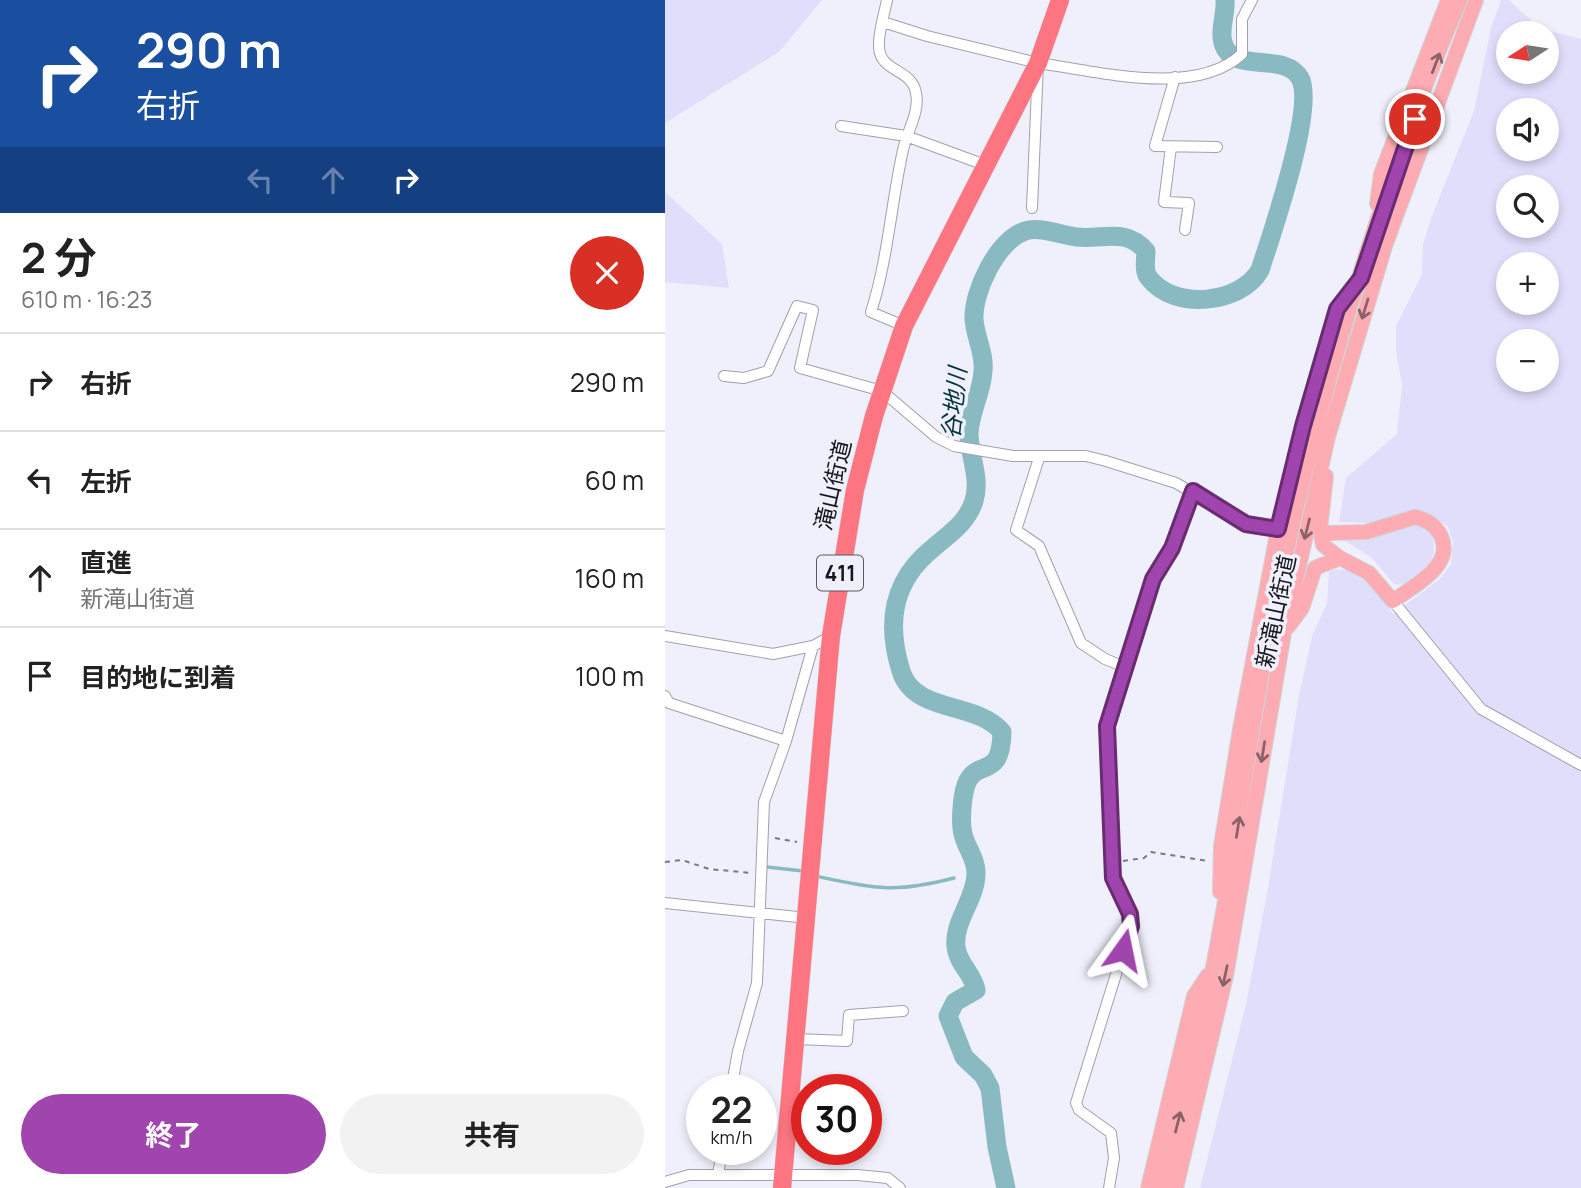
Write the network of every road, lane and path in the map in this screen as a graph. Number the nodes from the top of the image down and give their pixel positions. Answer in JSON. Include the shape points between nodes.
{"nodes":[{"id":1,"x":887,"y":0,"type":"edge"},
{"id":2,"x":1060,"y":0,"type":"edge"},
{"id":3,"x":1252,"y":0,"type":"edge"},
{"id":4,"x":1462,"y":5,"type":"edge"},
{"id":5,"x":883,"y":22,"type":"junction"},
{"id":6,"x":1038,"y":63,"type":"junction"},
{"id":7,"x":1175,"y":77,"type":"junction"},
{"id":8,"x":842,"y":126,"type":"dead end"},
{"id":9,"x":906,"y":136,"type":"junction"},
{"id":10,"x":1171,"y":147,"type":"junction"},
{"id":11,"x":1217,"y":147,"type":"dead end"},
{"id":12,"x":985,"y":165,"type":"junction"},
{"id":13,"x":1033,"y":208,"type":"dead end"},
{"id":14,"x":1185,"y":230,"type":"dead end"},
{"id":15,"x":1361,"y":278,"type":"junction"},
{"id":16,"x":904,"y":326,"type":"junction"},
{"id":17,"x":724,"y":376,"type":"dead end"},
{"id":18,"x":882,"y":391,"type":"junction"},
{"id":19,"x":1328,"y":437,"type":"junction"},
{"id":20,"x":1039,"y":458,"type":"junction"},
{"id":21,"x":1193,"y":491,"type":"junction"},
{"id":22,"x":1281,"y":529,"type":"junction"},
{"id":23,"x":1329,"y":533,"type":"dead end"},
{"id":24,"x":1340,"y":558,"type":"junction"},
{"id":25,"x":1393,"y":601,"type":"junction"},
{"id":26,"x":1284,"y":633,"type":"junction"},
{"id":27,"x":665,"y":636,"type":"edge"},
{"id":28,"x":831,"y":636,"type":"junction"},
{"id":29,"x":813,"y":646,"type":"junction"},
{"id":30,"x":1125,"y":667,"type":"junction"},
{"id":31,"x":665,"y":696,"type":"edge"},
{"id":32,"x":786,"y":741,"type":"junction"},
{"id":33,"x":1581,"y":765,"type":"edge"},
{"id":34,"x":763,"y":837,"type":"junction"},
{"id":35,"x":813,"y":845,"type":"junction"},
{"id":36,"x":1213,"y":861,"type":"dead end"},
{"id":37,"x":665,"y":862,"type":"edge"},
{"id":38,"x":1112,"y":866,"type":"junction"},
{"id":39,"x":763,"y":874,"type":"junction"},
{"id":40,"x":665,"y":903,"type":"edge"},
{"id":41,"x":760,"y":912,"type":"junction"},
{"id":42,"x":807,"y":918,"type":"junction"},
{"id":43,"x":1220,"y":932,"type":"junction"},
{"id":44,"x":1213,"y":967,"type":"junction"},
{"id":45,"x":903,"y":1011,"type":"dead end"},
{"id":46,"x":796,"y":1038,"type":"junction"},
{"id":47,"x":734,"y":1074,"type":"edge"},
{"id":48,"x":720,"y":1165,"type":"edge"},
{"id":49,"x":718,"y":1175,"type":"junction"},
{"id":50,"x":857,"y":1175,"type":"junction"},
{"id":51,"x":783,"y":1181,"type":"edge"},
{"id":52,"x":665,"y":1182,"type":"edge"},
{"id":53,"x":856,"y":1188,"type":"edge"},
{"id":54,"x":899,"y":1188,"type":"edge"},
{"id":55,"x":1109,"y":1188,"type":"edge"},
{"id":56,"x":1148,"y":1188,"type":"edge"},
{"id":57,"x":1162,"y":1188,"type":"edge"},
{"id":58,"x":1176,"y":1188,"type":"edge"}],
"edges":[{"from":1,"to":5,"type":"street"},
{"from":2,"to":6,"type":"highway","name":"滝山街道","number":"411"},
{"from":3,"to":7,"type":"street","via":[[1242,19],[1242,54],[1217,72]]},
{"from":15,"to":4,"type":"main road","name":"新滝山街道","one_way":true},
{"from":4,"to":19,"type":"main road","name":"新滝山街道","one_way":true},
{"from":5,"to":6,"type":"street"},
{"from":5,"to":9,"type":"street","via":[[880,56],[885,65],[907,75],[916,90],[917,107]]},
{"from":6,"to":7,"type":"street","via":[[1139,77]]},
{"from":6,"to":12,"type":"highway","name":"滝山街道","number":"411"},
{"from":6,"to":13,"type":"street"},
{"from":7,"to":10,"type":"street","via":[[1155,146]]},
{"from":8,"to":9,"type":"street"},
{"from":9,"to":12,"type":"street"},
{"from":9,"to":16,"type":"street","via":[[885,268],[871,312]]},
{"from":10,"to":11,"type":"street"},
{"from":10,"to":14,"type":"street","via":[[1164,202],[1189,203]]},
{"from":12,"to":16,"type":"highway","name":"滝山街道","number":"411"},
{"from":15,"to":22,"type":"main road","via":[[1337,309],[1303,426]]},
{"from":43,"to":15,"type":"main road","name":"新滝山街道","one_way":true,"via":[[1272,620],[1317,425]]},
{"from":16,"to":18,"type":"highway","name":"滝山街道","number":"411"},
{"from":17,"to":18,"type":"street","via":[[744,378],[768,371],[797,306],[813,310],[800,368]]},
{"from":18,"to":20,"type":"street","via":[[936,437],[963,449]]},
{"from":18,"to":28,"type":"highway","name":"滝山街道","number":"411","via":[[855,490]]},
{"from":19,"to":24,"type":"main road","via":[[1320,535],[1324,545]]},
{"from":19,"to":26,"type":"main road","name":"新滝山街道","one_way":true},
{"from":20,"to":21,"type":"street","via":[[1086,456]]},
{"from":20,"to":30,"type":"street","via":[[1016,530],[1039,546],[1081,643]]},
{"from":21,"to":22,"type":"street","via":[[1246,524]]},
{"from":21,"to":30,"type":"street","via":[[1172,548],[1153,579]]},
{"from":22,"to":43,"type":"main road","via":[[1221,846]]},
{"from":23,"to":25,"type":"main road","via":[[1366,532],[1415,517],[1435,526],[1444,545],[1438,566]]},
{"from":24,"to":25,"type":"main road","via":[[1369,573]]},
{"from":24,"to":26,"type":"main road","via":[[1315,568],[1302,608]]},
{"from":25,"to":33,"type":"street","via":[[1481,709]]},
{"from":26,"to":58,"type":"main road","name":"新滝山街道","one_way":true,"via":[[1235,930]]},
{"from":27,"to":29,"type":"street","via":[[773,654]]},
{"from":28,"to":29,"type":"street"},
{"from":28,"to":35,"type":"highway","name":"滝山街道","number":"411"},
{"from":29,"to":32,"type":"street"},
{"from":30,"to":38,"type":"street","via":[[1107,726]]},
{"from":31,"to":32,"type":"street","via":[[669,703]]},
{"from":32,"to":34,"type":"street","via":[[764,802]]},
{"from":34,"to":35,"type":"path"},
{"from":34,"to":39,"type":"street"},
{"from":35,"to":42,"type":"highway","name":"滝山街道","number":"411"},
{"from":36,"to":38,"type":"path","via":[[1151,852]]},
{"from":37,"to":39,"type":"path","via":[[682,860],[709,869]]},
{"from":38,"to":55,"type":"street","via":[[1131,926],[1076,1103],[1111,1133],[1114,1158]]},
{"from":39,"to":41,"type":"street"},
{"from":40,"to":41,"type":"street"},
{"from":41,"to":42,"type":"street"},
{"from":41,"to":47,"type":"street","via":[[757,983]]},
{"from":42,"to":46,"type":"highway","name":"滝山街道","number":"411"},
{"from":43,"to":44,"type":"main road","name":"新滝山街道"},
{"from":44,"to":56,"type":"main road","via":[[1194,996]]},
{"from":57,"to":44,"type":"main road","name":"新滝山街道","one_way":true},
{"from":45,"to":46,"type":"street","via":[[849,1014],[847,1041]]},
{"from":46,"to":51,"type":"highway","name":"滝山街道","number":"411"},
{"from":48,"to":49,"type":"street"},
{"from":49,"to":51,"type":"street"},
{"from":49,"to":52,"type":"street","via":[[689,1175]]},
{"from":50,"to":51,"type":"street"},
{"from":50,"to":53,"type":"street"},
{"from":50,"to":54,"type":"street","via":[[888,1178]]}]}
